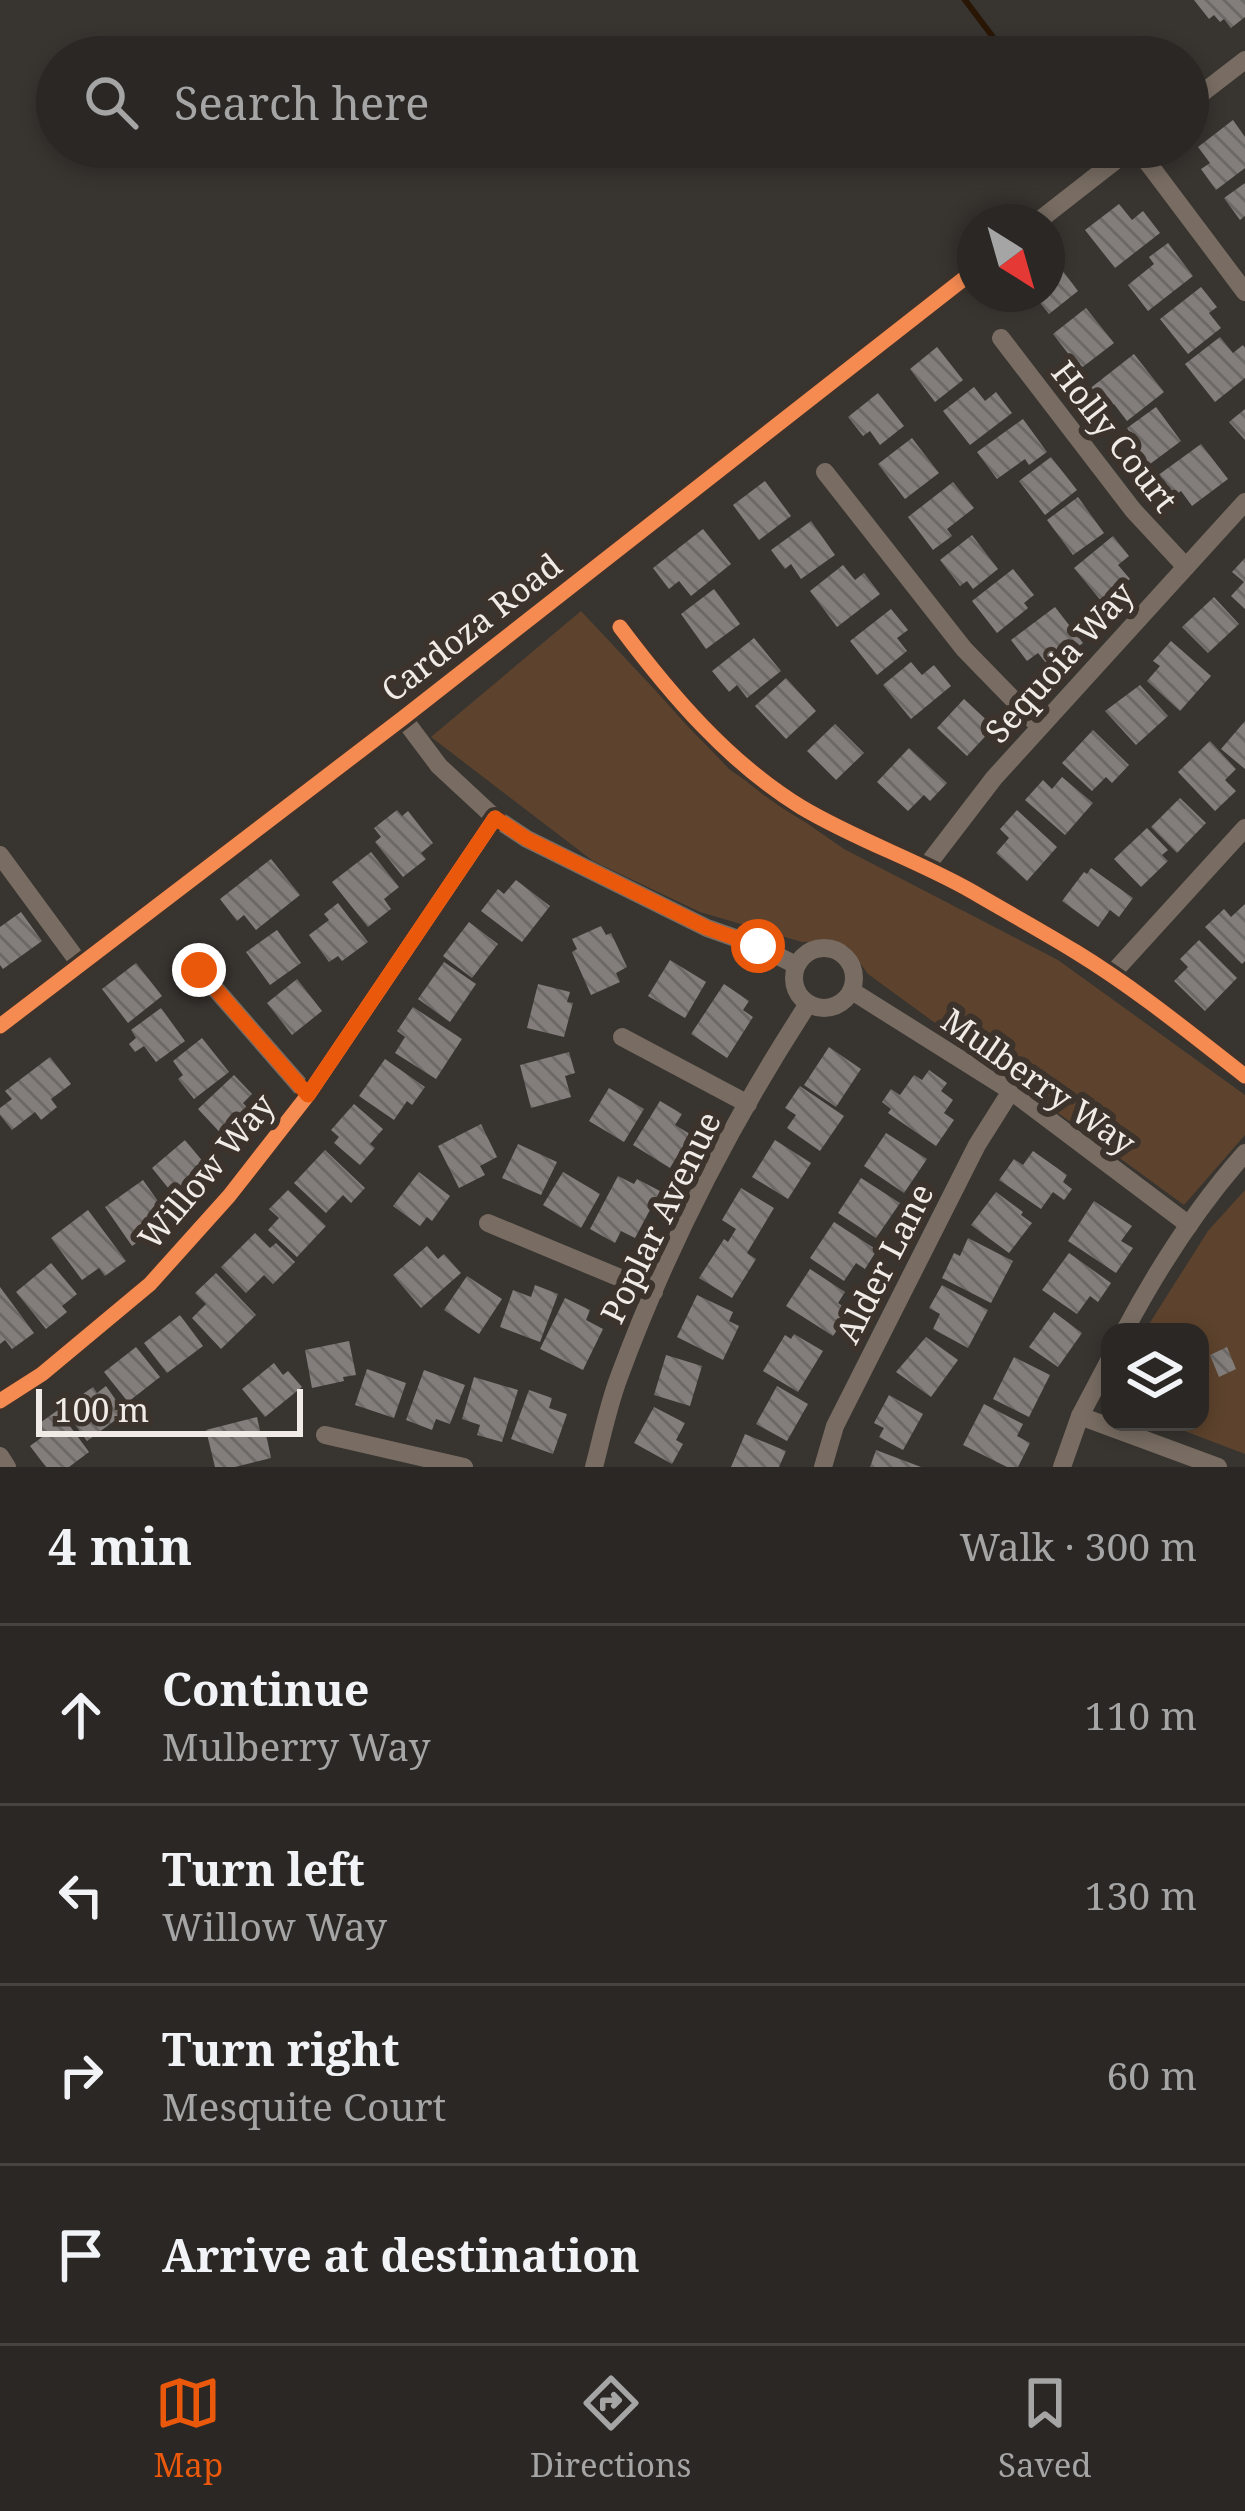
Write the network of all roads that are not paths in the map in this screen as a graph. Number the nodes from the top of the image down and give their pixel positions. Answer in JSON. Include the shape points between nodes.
{"nodes":[{"id":1,"x":1245,"y":60,"type":"edge"},
{"id":2,"x":1209,"y":88,"type":"edge"},
{"id":3,"x":1107,"y":168,"type":"edge"},
{"id":4,"x":1150,"y":168,"type":"edge"},
{"id":5,"x":1060,"y":204,"type":"edge"},
{"id":6,"x":957,"y":284,"type":"edge"},
{"id":7,"x":1245,"y":292,"type":"edge"},
{"id":8,"x":1000,"y":338,"type":"dead end"},
{"id":9,"x":825,"y":472,"type":"dead end"},
{"id":10,"x":1245,"y":502,"type":"edge"},
{"id":11,"x":1186,"y":567,"type":"junction"},
{"id":12,"x":620,"y":627,"type":"dead end"},
{"id":13,"x":403,"y":718,"type":"junction"},
{"id":14,"x":1040,"y":727,"type":"junction"},
{"id":15,"x":495,"y":818,"type":"junction"},
{"id":16,"x":1245,"y":829,"type":"edge"},
{"id":17,"x":0,"y":856,"type":"edge"},
{"id":18,"x":925,"y":868,"type":"junction"},
{"id":19,"x":80,"y":964,"type":"junction"},
{"id":20,"x":796,"y":965,"type":"junction"},
{"id":21,"x":199,"y":970,"type":"dead end"},
{"id":22,"x":1111,"y":976,"type":"junction"},
{"id":23,"x":852,"y":991,"type":"junction"},
{"id":24,"x":808,"y":1004,"type":"junction"},
{"id":25,"x":0,"y":1026,"type":"edge"},
{"id":26,"x":622,"y":1037,"type":"dead end"},
{"id":27,"x":1245,"y":1076,"type":"edge"},
{"id":28,"x":1011,"y":1091,"type":"junction"},
{"id":29,"x":308,"y":1095,"type":"junction"},
{"id":30,"x":748,"y":1104,"type":"junction"},
{"id":31,"x":1245,"y":1153,"type":"edge"},
{"id":32,"x":488,"y":1223,"type":"dead end"},
{"id":33,"x":1189,"y":1225,"type":"junction"},
{"id":34,"x":653,"y":1292,"type":"junction"},
{"id":35,"x":1129,"y":1323,"type":"edge"},
{"id":36,"x":1101,"y":1376,"type":"edge"},
{"id":37,"x":0,"y":1401,"type":"edge"},
{"id":38,"x":1080,"y":1416,"type":"junction"},
{"id":39,"x":325,"y":1435,"type":"dead end"},
{"id":40,"x":0,"y":1456,"type":"edge"},
{"id":41,"x":7,"y":1467,"type":"edge"},
{"id":42,"x":464,"y":1467,"type":"edge"},
{"id":43,"x":594,"y":1467,"type":"edge"},
{"id":44,"x":823,"y":1467,"type":"edge"},
{"id":45,"x":1062,"y":1467,"type":"edge"},
{"id":46,"x":1218,"y":1467,"type":"edge"}],
"edges":[{"from":1,"to":2,"type":"street"},
{"from":3,"to":5,"type":"street"},
{"from":4,"to":7,"type":"street"},
{"from":6,"to":13,"type":"street","name":"Cardoza Road"},
{"from":8,"to":11,"type":"street","name":"Holly Court"},
{"from":9,"to":14,"type":"street","via":[[964,649]]},
{"from":10,"to":11,"type":"street","name":"Sequoia Way"},
{"from":11,"to":14,"type":"street","name":"Sequoia Way"},
{"from":12,"to":18,"type":"street","via":[[691,713],[764,781]]},
{"from":13,"to":15,"type":"street"},
{"from":13,"to":19,"type":"street","name":"Cardoza Road"},
{"from":14,"to":18,"type":"street","name":"Sequoia Way"},
{"from":15,"to":20,"type":"street"},
{"from":15,"to":29,"type":"street","name":"Willow Way"},
{"from":16,"to":22,"type":"street"},
{"from":17,"to":19,"type":"street"},
{"from":18,"to":22,"type":"street"},
{"from":19,"to":25,"type":"street","name":"Cardoza Road"},
{"from":20,"to":23,"type":"street","via":[[811,950],[842,953],[852,965]]},
{"from":20,"to":24,"type":"street","via":[[793,980]]},
{"from":21,"to":29,"type":"street"},
{"from":22,"to":27,"type":"street"},
{"from":23,"to":24,"type":"street","via":[[838,1005]]},
{"from":23,"to":28,"type":"street","name":"Mulberry Way"},
{"from":24,"to":30,"type":"street","name":"Poplar Avenue"},
{"from":26,"to":30,"type":"street"},
{"from":28,"to":33,"type":"street","name":"Mulberry Way"},
{"from":28,"to":44,"type":"street","name":"Alder Lane","via":[[845,1406]]},
{"from":29,"to":37,"type":"street","name":"Willow Way","via":[[150,1284]]},
{"from":30,"to":34,"type":"street","name":"Poplar Avenue"},
{"from":31,"to":33,"type":"street"},
{"from":32,"to":34,"type":"street"},
{"from":33,"to":35,"type":"street"},
{"from":34,"to":43,"type":"street","name":"Poplar Avenue"},
{"from":36,"to":38,"type":"street"},
{"from":38,"to":45,"type":"street"},
{"from":38,"to":46,"type":"street"},
{"from":39,"to":42,"type":"street"},
{"from":40,"to":41,"type":"street"}]}
